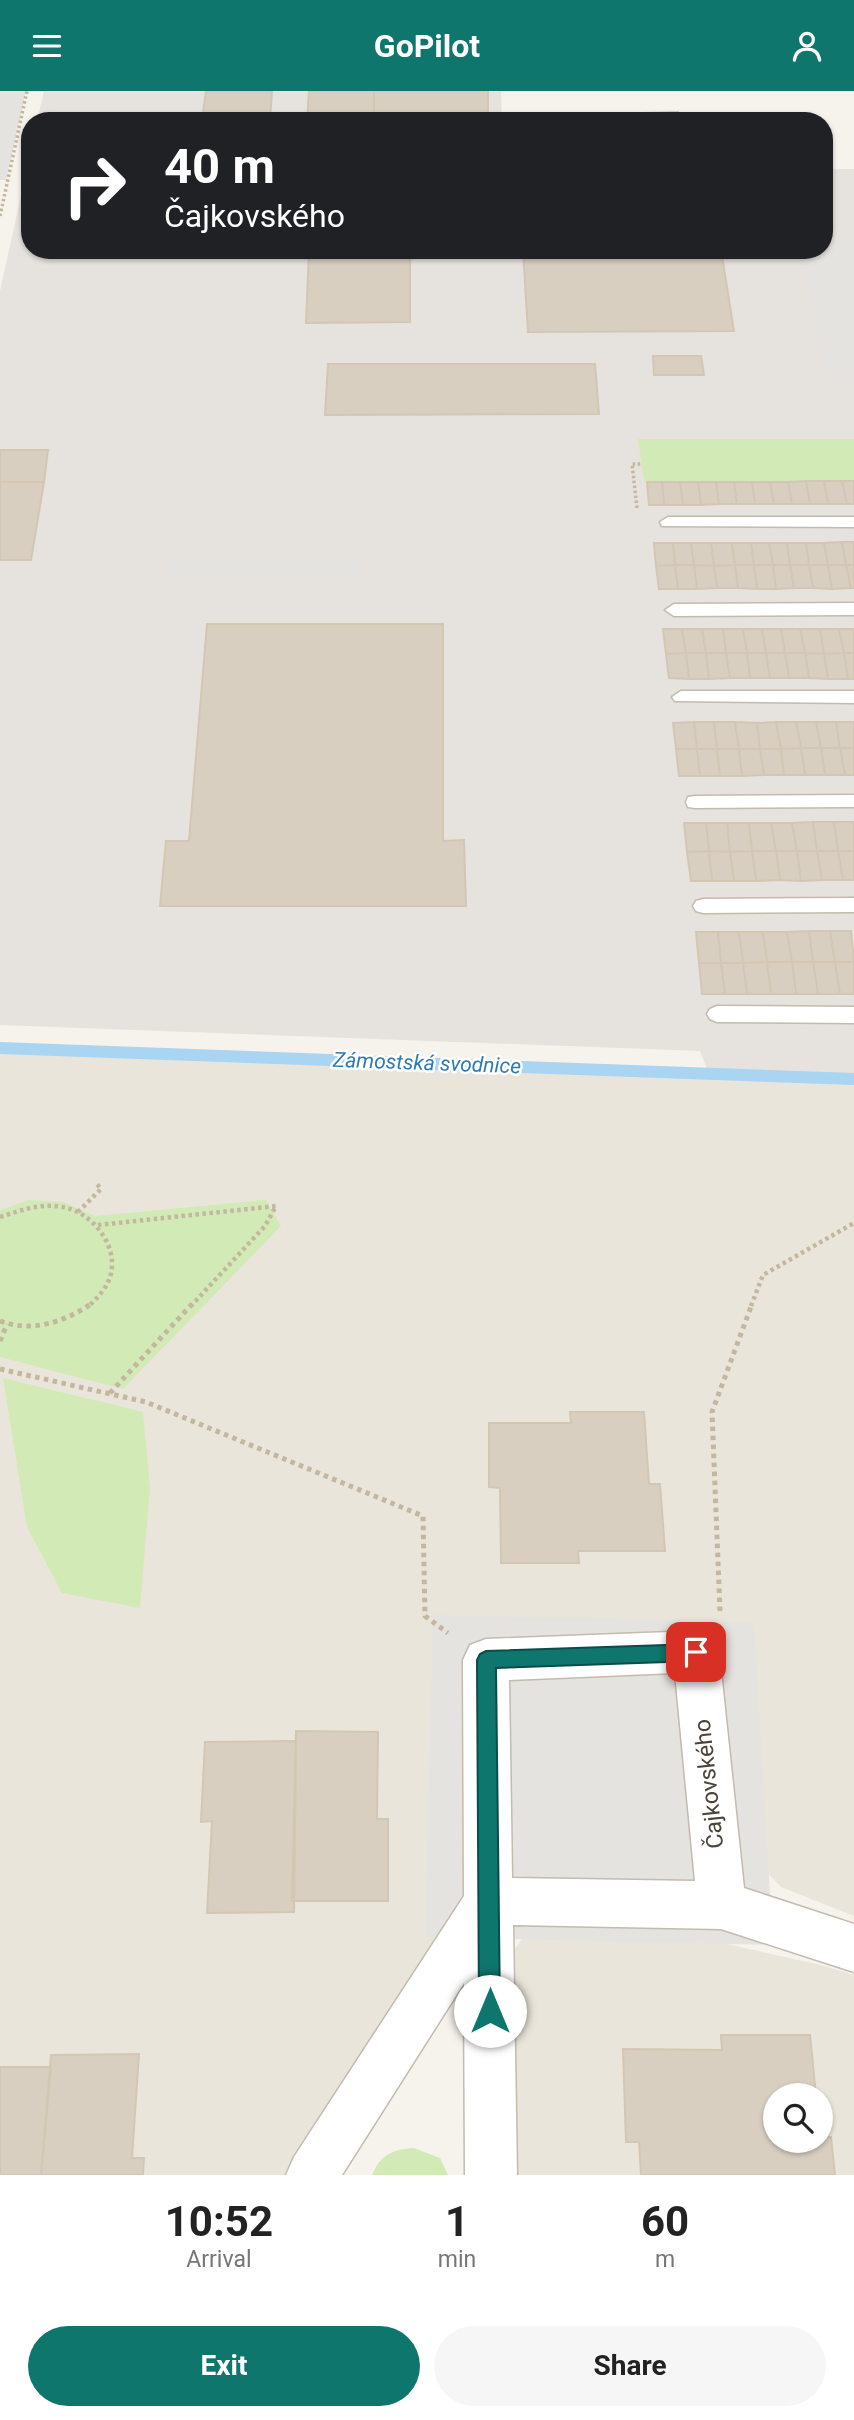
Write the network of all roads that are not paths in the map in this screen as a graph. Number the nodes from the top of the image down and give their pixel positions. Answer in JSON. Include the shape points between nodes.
{"nodes":[{"id":1,"x":667,"y":522,"type":"road end"},
{"id":2,"x":854,"y":522,"type":"edge"},
{"id":3,"x":854,"y":609,"type":"edge"},
{"id":4,"x":674,"y":610,"type":"dead end"},
{"id":5,"x":681,"y":697,"type":"dead end"},
{"id":6,"x":854,"y":697,"type":"edge"},
{"id":7,"x":854,"y":801,"type":"edge"},
{"id":8,"x":695,"y":802,"type":"dead end"},
{"id":9,"x":854,"y":905,"type":"edge"},
{"id":10,"x":703,"y":906,"type":"dead end"},
{"id":11,"x":717,"y":1014,"type":"dead end"},
{"id":12,"x":854,"y":1015,"type":"edge"},
{"id":13,"x":489,"y":1901,"type":"junction"},
{"id":14,"x":721,"y":1905,"type":"junction"},
{"id":15,"x":854,"y":1948,"type":"edge"},
{"id":16,"x":312,"y":2175,"type":"edge"},
{"id":17,"x":491,"y":2175,"type":"edge"}],
"edges":[{"from":1,"to":2,"type":"lane"},
{"from":3,"to":4,"type":"lane"},
{"from":5,"to":6,"type":"lane"},
{"from":7,"to":8,"type":"lane"},
{"from":9,"to":10,"type":"lane"},
{"from":11,"to":12,"type":"lane"},
{"from":13,"to":14,"type":"street"},
{"from":13,"to":14,"type":"street","name":"Čajkovského","via":[[486,1660],[696,1652]]},
{"from":13,"to":16,"type":"street"},
{"from":13,"to":17,"type":"street"},
{"from":14,"to":15,"type":"street"}]}
